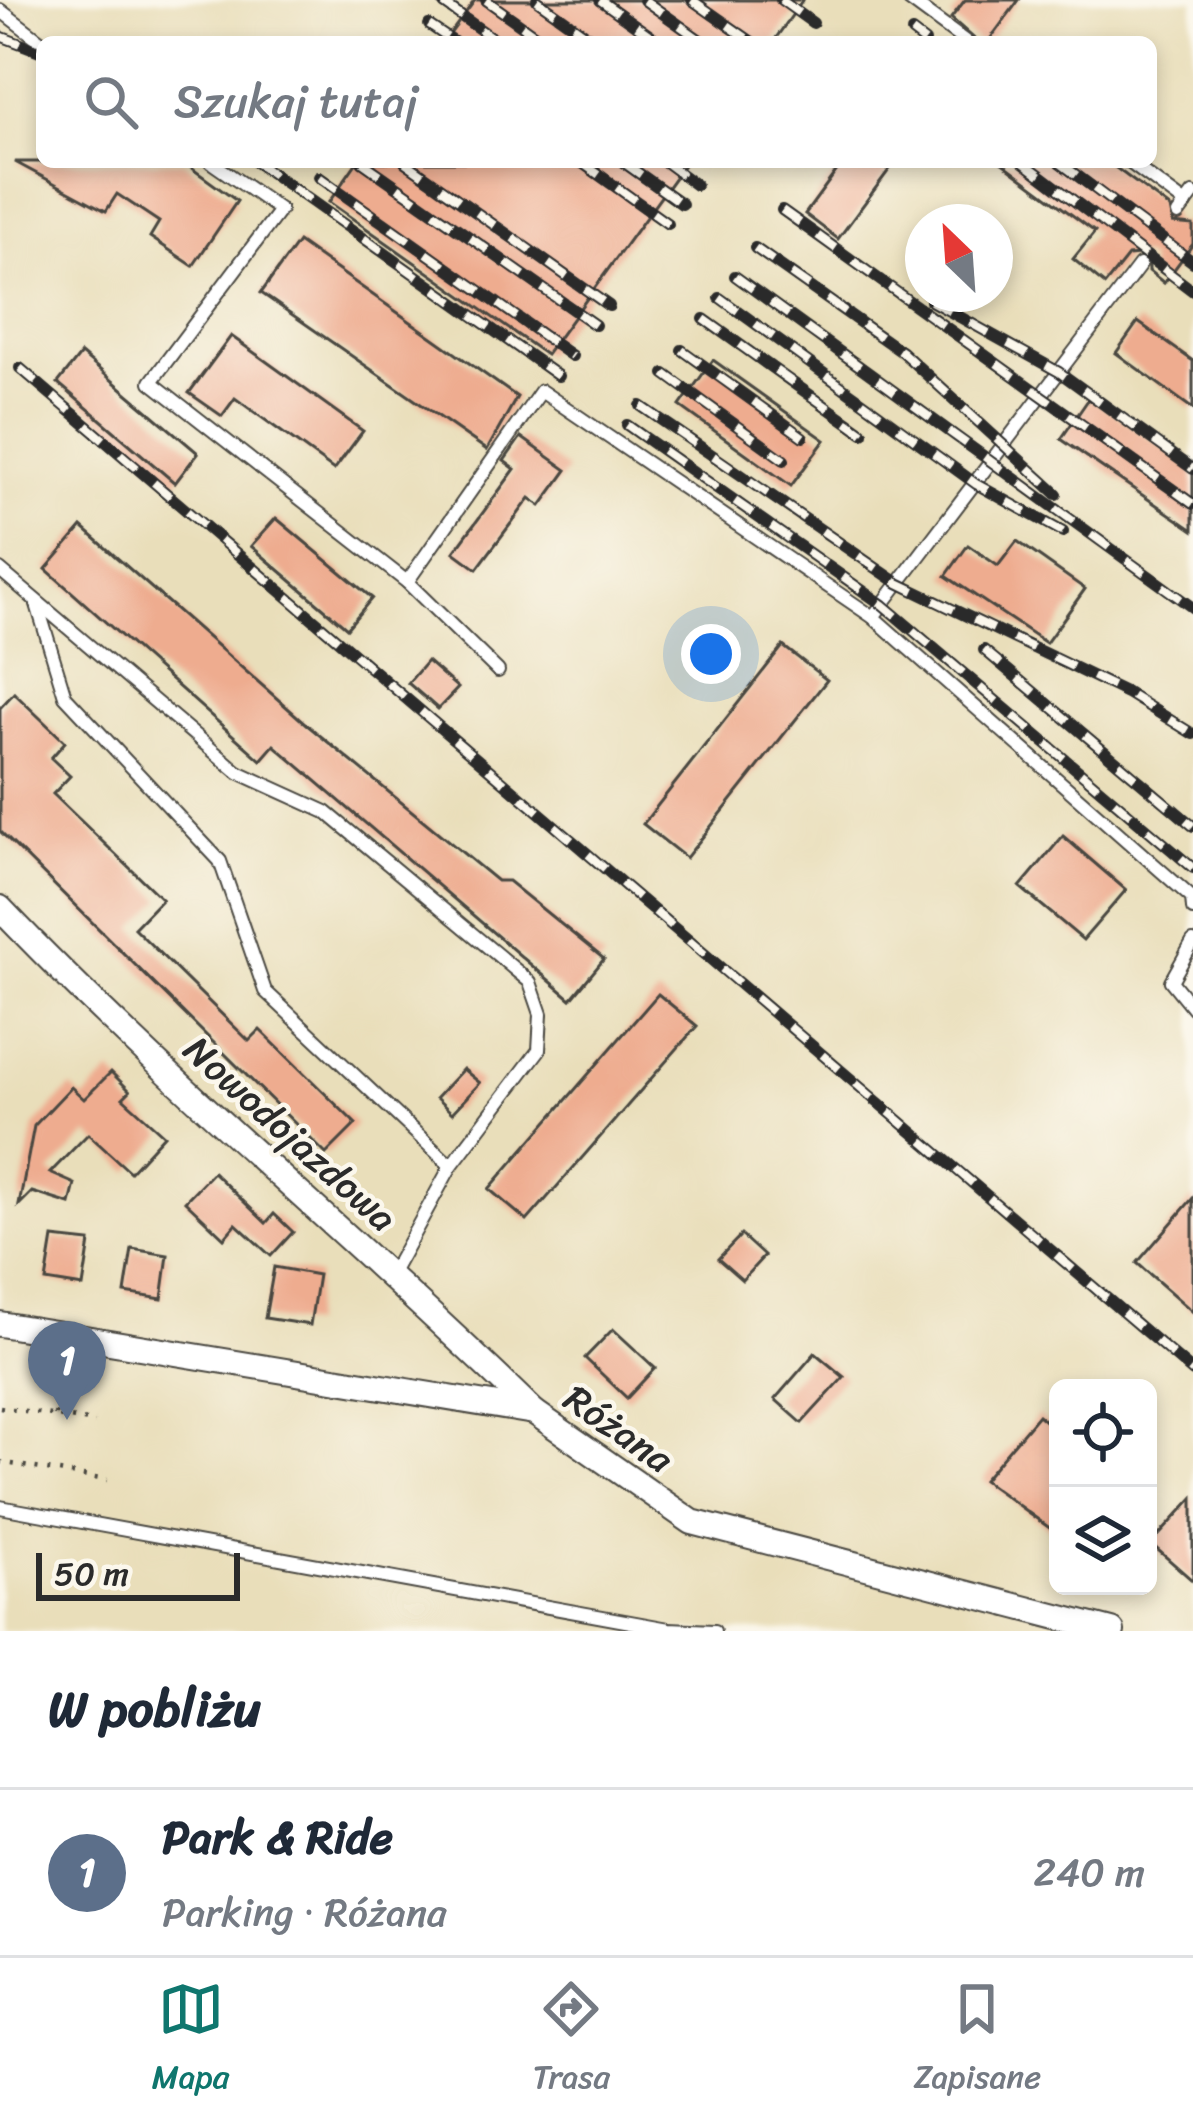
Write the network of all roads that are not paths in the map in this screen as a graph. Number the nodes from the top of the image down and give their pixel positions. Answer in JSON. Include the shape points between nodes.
{"nodes":[{"id":1,"x":914,"y":2,"type":"edge"},
{"id":2,"x":0,"y":10,"type":"edge"},
{"id":3,"x":958,"y":36,"type":"edge"},
{"id":4,"x":36,"y":37,"type":"edge"},
{"id":5,"x":220,"y":168,"type":"edge"},
{"id":6,"x":1137,"y":168,"type":"edge"},
{"id":7,"x":1186,"y":204,"type":"edge"},
{"id":8,"x":1140,"y":265,"type":"dead end"},
{"id":9,"x":0,"y":570,"type":"edge"},
{"id":10,"x":407,"y":582,"type":"junction"},
{"id":11,"x":35,"y":600,"type":"junction"},
{"id":12,"x":873,"y":617,"type":"junction"},
{"id":13,"x":498,"y":671,"type":"dead end"},
{"id":14,"x":0,"y":908,"type":"edge"},
{"id":15,"x":1193,"y":909,"type":"edge"},
{"id":16,"x":1193,"y":942,"type":"edge"},
{"id":17,"x":1193,"y":1008,"type":"edge"},
{"id":18,"x":451,"y":1166,"type":"junction"},
{"id":19,"x":392,"y":1273,"type":"junction"},
{"id":20,"x":0,"y":1324,"type":"edge"},
{"id":21,"x":534,"y":1412,"type":"junction"},
{"id":22,"x":0,"y":1507,"type":"edge"},
{"id":23,"x":714,"y":1631,"type":"edge"},
{"id":24,"x":1112,"y":1631,"type":"edge"}],
"edges":[{"from":1,"to":3,"type":"lane"},
{"from":2,"to":4,"type":"lane"},
{"from":5,"to":10,"type":"lane","via":[[280,210],[151,382]]},
{"from":6,"to":7,"type":"lane"},
{"from":8,"to":12,"type":"lane"},
{"from":9,"to":11,"type":"lane"},
{"from":10,"to":12,"type":"lane","via":[[542,392]]},
{"from":10,"to":13,"type":"lane"},
{"from":11,"to":18,"type":"lane","via":[[65,696],[220,861],[265,991]]},
{"from":11,"to":18,"type":"lane","via":[[238,772],[326,812],[530,982],[541,1014],[539,1050]]},
{"from":12,"to":15,"type":"lane","via":[[1192,898]]},
{"from":14,"to":19,"type":"street","name":"Nowodojazdowa"},
{"from":16,"to":17,"type":"lane","via":[[1171,981]]},
{"from":18,"to":19,"type":"lane"},
{"from":19,"to":21,"type":"street","name":"Nowodojazdowa"},
{"from":20,"to":21,"type":"street","name":"Różana"},
{"from":21,"to":24,"type":"street","name":"Różana","via":[[692,1522]]},
{"from":22,"to":23,"type":"lane"}]}
